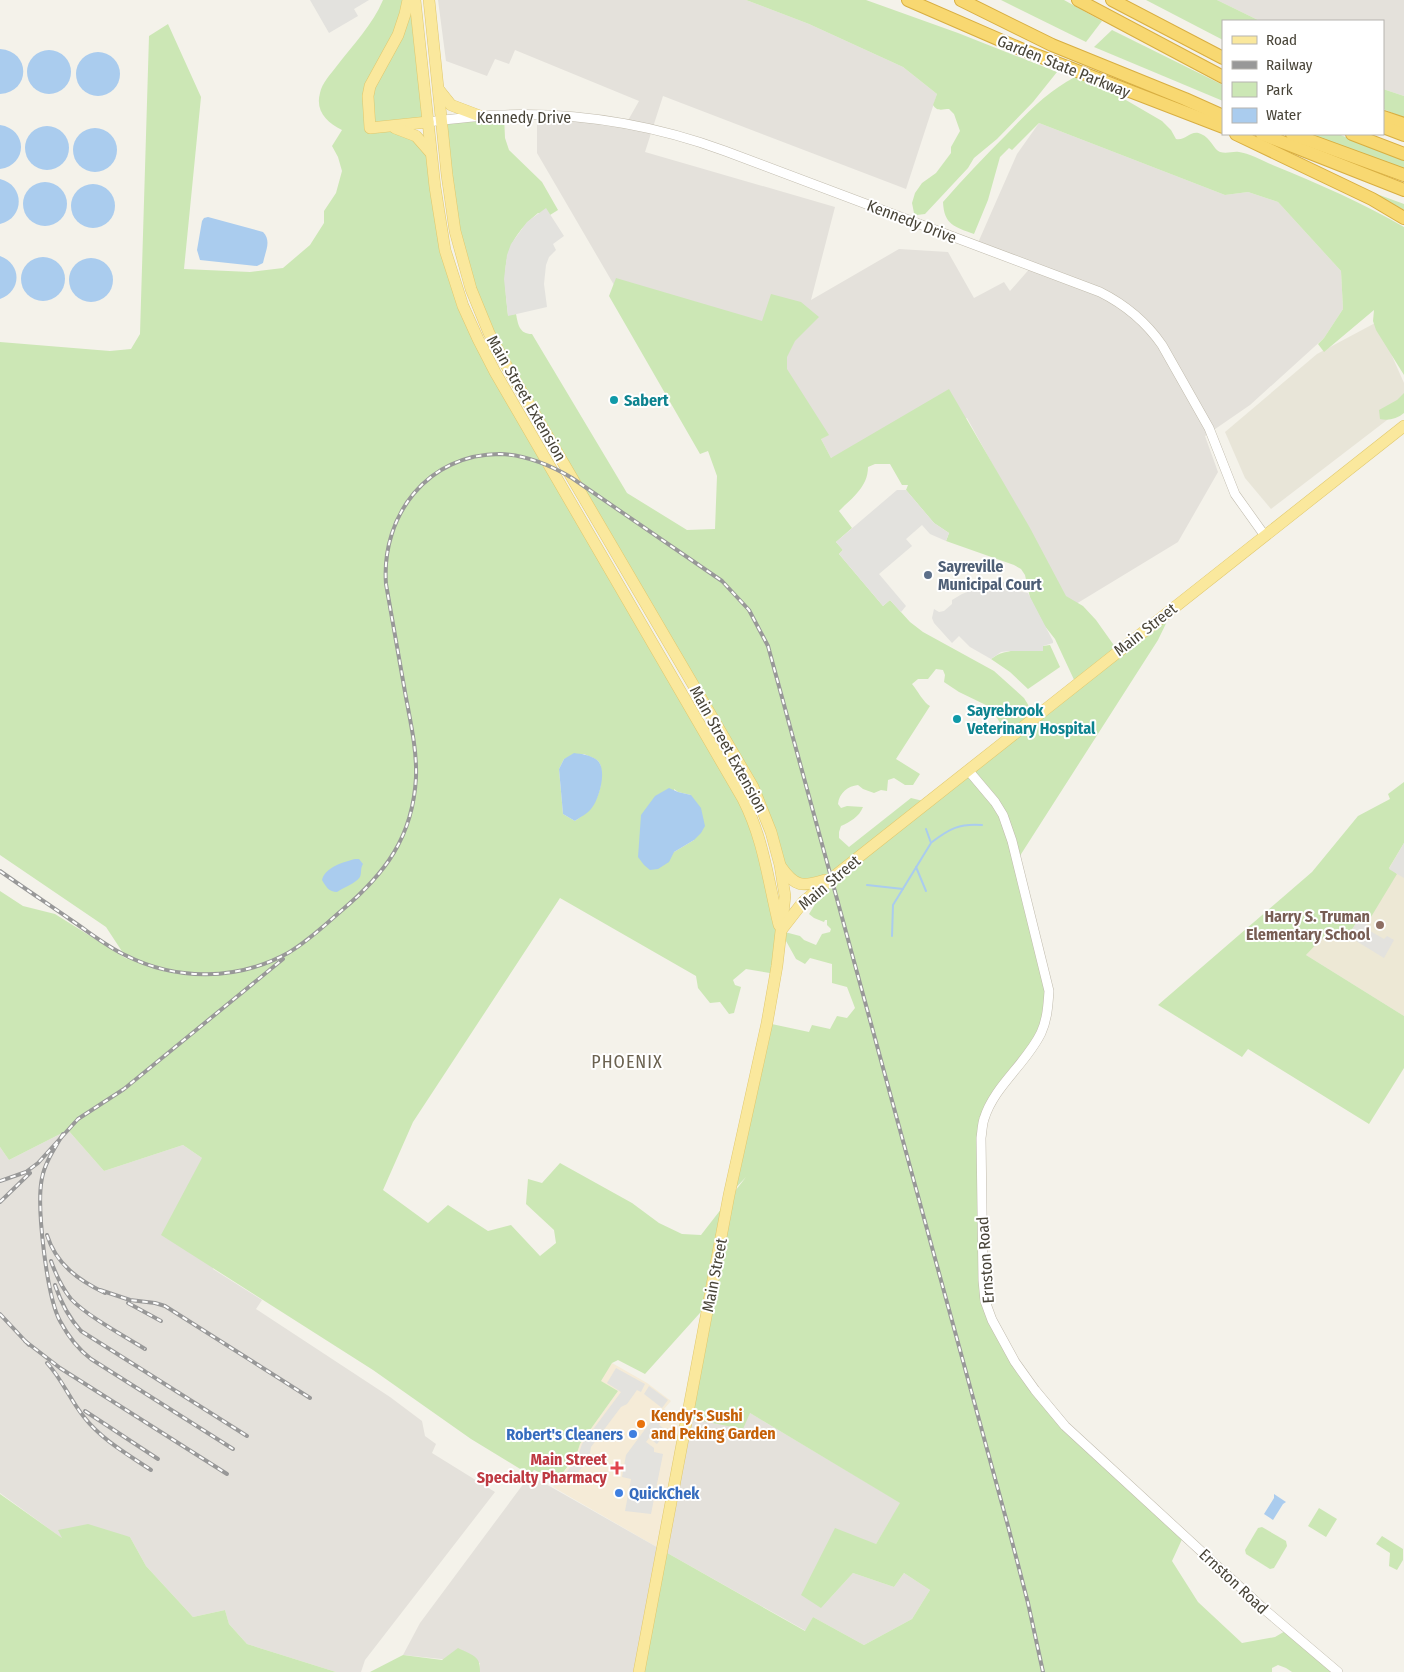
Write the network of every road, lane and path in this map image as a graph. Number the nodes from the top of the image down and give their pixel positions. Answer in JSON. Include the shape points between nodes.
{"nodes":[{"id":1,"x":408,"y":0,"type":"edge"},
{"id":2,"x":415,"y":0,"type":"edge"},
{"id":3,"x":429,"y":0,"type":"edge"},
{"id":4,"x":908,"y":0,"type":"edge"},
{"id":5,"x":961,"y":0,"type":"edge"},
{"id":6,"x":1078,"y":0,"type":"edge"},
{"id":7,"x":1112,"y":0,"type":"edge"},
{"id":8,"x":1222,"y":57,"type":"edge"},
{"id":9,"x":1222,"y":76,"type":"edge"},
{"id":10,"x":438,"y":88,"type":"junction"},
{"id":11,"x":1185,"y":99,"type":"junction"},
{"id":12,"x":1222,"y":110,"type":"edge"},
{"id":13,"x":480,"y":116,"type":"junction"},
{"id":14,"x":1222,"y":116,"type":"edge"},
{"id":15,"x":1384,"y":117,"type":"edge"},
{"id":16,"x":441,"y":120,"type":"junction"},
{"id":17,"x":428,"y":122,"type":"junction"},
{"id":18,"x":1404,"y":124,"type":"edge"},
{"id":19,"x":387,"y":126,"type":"junction"},
{"id":20,"x":1222,"y":127,"type":"edge"},
{"id":21,"x":1384,"y":127,"type":"edge"},
{"id":22,"x":1238,"y":135,"type":"edge"},
{"id":23,"x":1245,"y":135,"type":"edge"},
{"id":24,"x":1264,"y":135,"type":"edge"},
{"id":25,"x":1295,"y":135,"type":"edge"},
{"id":26,"x":1355,"y":135,"type":"edge"},
{"id":27,"x":1404,"y":135,"type":"edge"},
{"id":28,"x":431,"y":153,"type":"junction"},
{"id":29,"x":1404,"y":154,"type":"edge"},
{"id":30,"x":1340,"y":166,"type":"junction"},
{"id":31,"x":1404,"y":175,"type":"edge"},
{"id":32,"x":1404,"y":190,"type":"edge"},
{"id":33,"x":1404,"y":218,"type":"edge"},
{"id":34,"x":1404,"y":426,"type":"edge"},
{"id":35,"x":1264,"y":536,"type":"junction"},
{"id":36,"x":968,"y":770,"type":"junction"},
{"id":37,"x":780,"y":865,"type":"junction"},
{"id":38,"x":833,"y":877,"type":"junction"},
{"id":39,"x":780,"y":931,"type":"junction"},
{"id":40,"x":639,"y":1672,"type":"edge"},
{"id":41,"x":1338,"y":1672,"type":"edge"}],
"edges":[{"from":1,"to":19,"type":"main road","via":[[398,35],[370,86],[368,96],[370,128]]},
{"from":2,"to":17,"type":"main road","name":"Main Street Extension"},
{"from":3,"to":10,"type":"main road","name":"Main Street Extension"},
{"from":4,"to":20,"type":"highway","name":"Garden State Parkway","via":[[1041,57]]},
{"from":5,"to":11,"type":"highway","name":"Garden State Parkway","via":[[1052,45]]},
{"from":6,"to":9,"type":"highway"},
{"from":7,"to":8,"type":"highway"},
{"from":10,"to":13,"type":"main road","via":[[451,106]]},
{"from":10,"to":16,"type":"main road","name":"Main Street Extension"},
{"from":11,"to":12,"type":"highway","name":"Garden State Parkway"},
{"from":11,"to":14,"type":"highway","name":"Garden State Parkway"},
{"from":13,"to":16,"type":"street","name":"Kennedy Drive"},
{"from":13,"to":35,"type":"street","name":"Kennedy Drive","via":[[576,117],[684,137],[1107,295],[1136,315],[1162,345],[1209,428],[1235,494]]},
{"from":15,"to":18,"type":"highway"},
{"from":16,"to":17,"type":"street","name":"Kennedy Drive"},
{"from":16,"to":37,"type":"main road","name":"Main Street Extension","via":[[455,231],[471,288],[489,333],[750,782],[768,821]]},
{"from":17,"to":19,"type":"main road"},
{"from":17,"to":28,"type":"main road","name":"Main Street Extension"},
{"from":19,"to":28,"type":"main road","via":[[416,136]]},
{"from":21,"to":27,"type":"highway"},
{"from":22,"to":33,"type":"highway","via":[[1372,199]]},
{"from":23,"to":30,"type":"highway"},
{"from":24,"to":30,"type":"highway"},
{"from":25,"to":31,"type":"highway"},
{"from":26,"to":29,"type":"highway"},
{"from":28,"to":39,"type":"main road","name":"Main Street Extension","via":[[445,250],[473,329],[743,799],[766,859]]},
{"from":30,"to":32,"type":"highway"},
{"from":34,"to":35,"type":"main road","name":"Main Street"},
{"from":35,"to":36,"type":"main road","name":"Main Street"},
{"from":36,"to":38,"type":"main road","name":"Main Street"},
{"from":36,"to":41,"type":"street","name":"Ernston Road","via":[[1003,815],[1049,992],[1047,1016],[1041,1032],[990,1105],[984,1119],[981,1138],[983,1280],[985,1301],[992,1320],[1030,1383],[1065,1426],[1265,1610]]},
{"from":37,"to":38,"type":"main road","via":[[789,877],[801,884]]},
{"from":37,"to":39,"type":"main road","name":"Main Street Extension","via":[[785,896]]},
{"from":38,"to":39,"type":"main road","name":"Main Street","via":[[803,902]]},
{"from":39,"to":40,"type":"main road","name":"Main Street","via":[[772,998],[731,1187]]}]}
